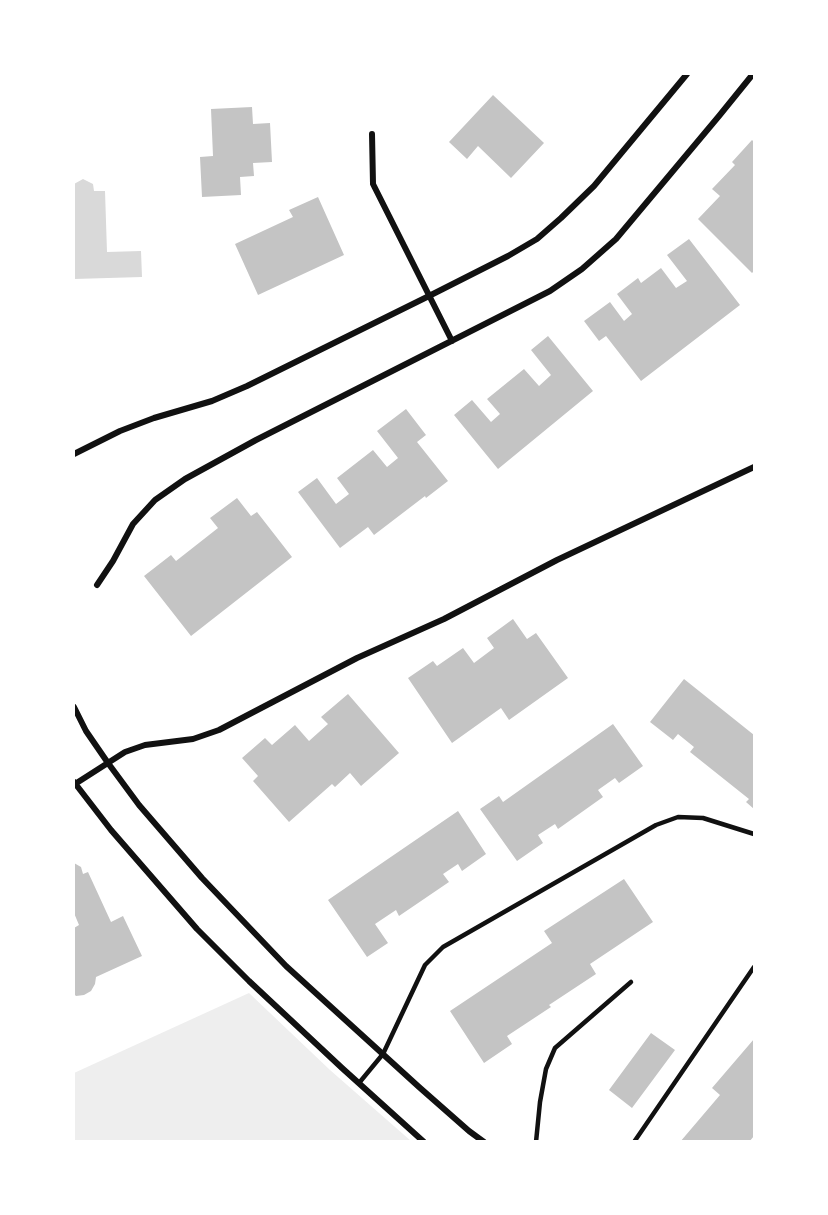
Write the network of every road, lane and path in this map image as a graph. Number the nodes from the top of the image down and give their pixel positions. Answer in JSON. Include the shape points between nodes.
{"nodes":[{"id":1,"x":687,"y":74,"type":"edge"},
{"id":2,"x":753,"y":74,"type":"edge"},
{"id":3,"x":372,"y":134,"type":"dead end"},
{"id":4,"x":429,"y":296,"type":"junction"},
{"id":5,"x":452,"y":341,"type":"junction"},
{"id":6,"x":74,"y":454,"type":"edge"},
{"id":7,"x":754,"y":467,"type":"edge"},
{"id":8,"x":97,"y":585,"type":"dead end"},
{"id":9,"x":74,"y":707,"type":"edge"},
{"id":10,"x":108,"y":763,"type":"junction"},
{"id":11,"x":74,"y":783,"type":"edge"},
{"id":12,"x":754,"y":834,"type":"edge"},
{"id":13,"x":754,"y":967,"type":"edge"},
{"id":14,"x":631,"y":982,"type":"dead end"},
{"id":15,"x":383,"y":1054,"type":"junction"},
{"id":16,"x":359,"y":1083,"type":"junction"},
{"id":17,"x":424,"y":1142,"type":"edge"},
{"id":18,"x":484,"y":1142,"type":"edge"},
{"id":19,"x":536,"y":1142,"type":"edge"},
{"id":20,"x":634,"y":1142,"type":"edge"}],
"edges":[{"from":1,"to":4,"type":"street","via":[[594,186],[561,219],[537,239]]},
{"from":2,"to":5,"type":"street","via":[[616,238],[582,269],[550,291]]},
{"from":3,"to":4,"type":"street","via":[[373,184]]},
{"from":4,"to":5,"type":"street"},
{"from":4,"to":6,"type":"street","via":[[247,386],[120,431]]},
{"from":5,"to":8,"type":"street","via":[[185,479],[155,500],[133,524]]},
{"from":7,"to":10,"type":"street","via":[[357,658],[219,730],[193,739],[145,745]]},
{"from":9,"to":10,"type":"street"},
{"from":10,"to":11,"type":"street"},
{"from":10,"to":15,"type":"street","via":[[210,886],[286,966]]},
{"from":11,"to":16,"type":"street","via":[[197,929]]},
{"from":12,"to":15,"type":"lane","via":[[703,818],[678,818],[656,825],[443,947],[425,965]]},
{"from":13,"to":20,"type":"lane"},
{"from":14,"to":19,"type":"lane","via":[[555,1048],[546,1069]]},
{"from":15,"to":16,"type":"lane"},
{"from":15,"to":18,"type":"street"},
{"from":16,"to":17,"type":"street"}]}
